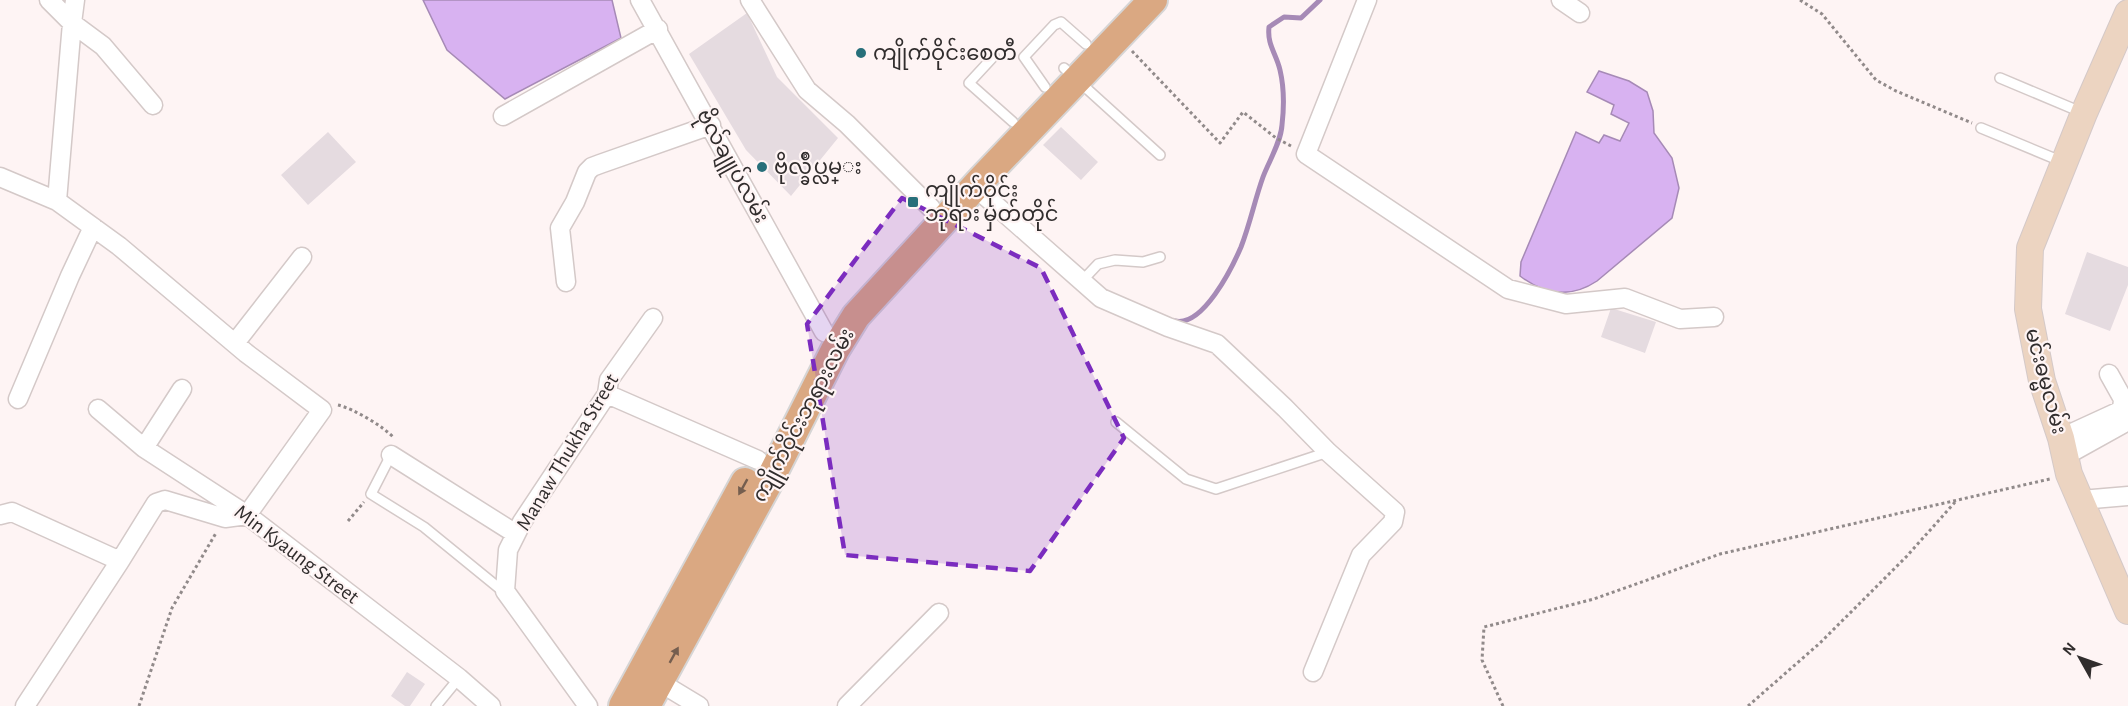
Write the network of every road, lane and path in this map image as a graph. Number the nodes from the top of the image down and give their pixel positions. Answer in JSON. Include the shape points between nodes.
{"nodes":[{"id":1,"x":49,"y":0,"type":"edge"},
{"id":2,"x":75,"y":0,"type":"edge"},
{"id":3,"x":640,"y":0,"type":"edge"},
{"id":4,"x":750,"y":0,"type":"edge"},
{"id":5,"x":1128,"y":0,"type":"edge"},
{"id":6,"x":1153,"y":0,"type":"edge"},
{"id":7,"x":1367,"y":0,"type":"edge"},
{"id":8,"x":1561,"y":0,"type":"edge"},
{"id":9,"x":1800,"y":0,"type":"edge"},
{"id":10,"x":1580,"y":13,"type":"dead end"},
{"id":11,"x":2128,"y":14,"type":"edge"},
{"id":12,"x":72,"y":22,"type":"junction"},
{"id":13,"x":658,"y":29,"type":"junction"},
{"id":14,"x":1119,"y":37,"type":"junction"},
{"id":15,"x":1086,"y":44,"type":"junction"},
{"id":16,"x":994,"y":56,"type":"dead end"},
{"id":17,"x":1062,"y":78,"type":"junction"},
{"id":18,"x":2000,"y":78,"type":"dead end"},
{"id":19,"x":153,"y":105,"type":"dead end"},
{"id":20,"x":2084,"y":113,"type":"junction"},
{"id":21,"x":503,"y":116,"type":"dead end"},
{"id":22,"x":1013,"y":122,"type":"junction"},
{"id":23,"x":711,"y":125,"type":"junction"},
{"id":24,"x":1981,"y":128,"type":"joint"},
{"id":25,"x":1306,"y":154,"type":"junction"},
{"id":26,"x":1160,"y":156,"type":"dead end"},
{"id":27,"x":2065,"y":163,"type":"junction"},
{"id":28,"x":0,"y":177,"type":"edge"},
{"id":29,"x":975,"y":187,"type":"junction"},
{"id":30,"x":57,"y":201,"type":"junction"},
{"id":31,"x":931,"y":208,"type":"junction"},
{"id":32,"x":93,"y":227,"type":"junction"},
{"id":33,"x":302,"y":256,"type":"dead end"},
{"id":34,"x":1160,"y":257,"type":"dead end"},
{"id":35,"x":1082,"y":281,"type":"junction"},
{"id":36,"x":566,"y":282,"type":"dead end"},
{"id":37,"x":1714,"y":317,"type":"dead end"},
{"id":38,"x":652,"y":318,"type":"dead end"},
{"id":39,"x":824,"y":332,"type":"junction"},
{"id":40,"x":235,"y":343,"type":"junction"},
{"id":41,"x":2109,"y":374,"type":"dead end"},
{"id":42,"x":182,"y":389,"type":"dead end"},
{"id":43,"x":607,"y":394,"type":"junction"},
{"id":44,"x":18,"y":399,"type":"dead end"},
{"id":45,"x":98,"y":409,"type":"dead end"},
{"id":46,"x":322,"y":410,"type":"junction"},
{"id":47,"x":2128,"y":421,"type":"edge"},
{"id":48,"x":1116,"y":422,"type":"dead end"},
{"id":49,"x":144,"y":448,"type":"junction"},
{"id":50,"x":1328,"y":452,"type":"junction"},
{"id":51,"x":391,"y":455,"type":"junction"},
{"id":52,"x":2065,"y":456,"type":"junction"},
{"id":53,"x":766,"y":464,"type":"junction"},
{"id":54,"x":371,"y":494,"type":"junction"},
{"id":55,"x":2128,"y":496,"type":"edge"},
{"id":56,"x":1957,"y":500,"type":"junction"},
{"id":57,"x":2081,"y":500,"type":"junction"},
{"id":58,"x":0,"y":515,"type":"edge"},
{"id":59,"x":248,"y":515,"type":"junction"},
{"id":60,"x":225,"y":518,"type":"junction"},
{"id":61,"x":348,"y":521,"type":"dead end"},
{"id":62,"x":516,"y":534,"type":"junction"},
{"id":63,"x":120,"y":561,"type":"junction"},
{"id":64,"x":506,"y":594,"type":"junction"},
{"id":65,"x":2128,"y":611,"type":"edge"},
{"id":66,"x":939,"y":613,"type":"dead end"},
{"id":67,"x":1313,"y":672,"type":"dead end"},
{"id":68,"x":459,"y":678,"type":"junction"},
{"id":69,"x":649,"y":686,"type":"edge"},
{"id":70,"x":25,"y":706,"type":"edge"},
{"id":71,"x":139,"y":706,"type":"edge"},
{"id":72,"x":436,"y":706,"type":"edge"},
{"id":73,"x":491,"y":706,"type":"edge"},
{"id":74,"x":588,"y":706,"type":"edge"},
{"id":75,"x":623,"y":706,"type":"edge"},
{"id":76,"x":699,"y":706,"type":"edge"},
{"id":77,"x":847,"y":706,"type":"edge"},
{"id":78,"x":1503,"y":706,"type":"edge"},
{"id":79,"x":1748,"y":706,"type":"edge"}],
"edges":[{"from":1,"to":12,"type":"street"},
{"from":2,"to":12,"type":"street"},
{"from":3,"to":13,"type":"street","name":"ဗိုလ်ချူပ်လမ်း"},
{"from":4,"to":31,"type":"street","via":[[807,90],[847,123]]},
{"from":5,"to":15,"type":"main road","name":"ကျိုက်ဝိုင်းဘုရားလမ်း"},
{"from":6,"to":14,"type":"main road","name":"ကျိုက်ဝိုင်းဘုရားလမ်း"},
{"from":7,"to":25,"type":"street"},
{"from":8,"to":10,"type":"street"},
{"from":9,"to":24,"type":"path","via":[[1822,14],[1876,80]]},
{"from":11,"to":20,"type":"main road","name":"မင်းဓမ္မလမ်း"},
{"from":12,"to":19,"type":"street","via":[[103,46]]},
{"from":12,"to":30,"type":"street"},
{"from":13,"to":21,"type":"street"},
{"from":13,"to":23,"type":"street","name":"ဗိုလ်ချူပ်လမ်း"},
{"from":14,"to":17,"type":"main road","name":"ကျိုက်ဝိုင်းဘုရားလမ်း"},
{"from":14,"to":25,"type":"path","via":[[1220,143],[1243,112],[1276,138]]},
{"from":15,"to":17,"type":"main road","name":"ကျိုက်ဝိုင်းဘုရားလမ်း"},
{"from":15,"to":17,"type":"lane","via":[[1061,22],[1053,25],[1024,57]]},
{"from":16,"to":22,"type":"lane","via":[[969,83]]},
{"from":17,"to":22,"type":"main road","name":"ကျိုက်ဝိုင်းဘုရားလမ်း"},
{"from":17,"to":26,"type":"lane"},
{"from":17,"to":29,"type":"main road","name":"ကျိုက်ဝိုင်းဘုရားလမ်း"},
{"from":18,"to":20,"type":"lane"},
{"from":20,"to":27,"type":"main road","name":"မင်းဓမ္မလမ်း"},
{"from":22,"to":31,"type":"main road","name":"ကျိုက်ဝိုင်းဘုရားလမ်း"},
{"from":23,"to":36,"type":"street","via":[[587,172],[560,228]]},
{"from":23,"to":39,"type":"street","name":"ဗိုလ်ချူပ်လမ်း"},
{"from":24,"to":27,"type":"lane"},
{"from":25,"to":37,"type":"street","via":[[1509,289],[1566,304],[1625,298],[1680,319]]},
{"from":27,"to":52,"type":"main road","name":"မင်းဓမ္မလမ်း","via":[[2030,248],[2028,309],[2042,381]]},
{"from":28,"to":30,"type":"street"},
{"from":29,"to":35,"type":"street"},
{"from":29,"to":53,"type":"main road","name":"ကျိုက်ဝိုင်းဘုရားလမ်း","via":[[856,316]]},
{"from":30,"to":32,"type":"street"},
{"from":31,"to":39,"type":"main road","name":"ကျိုက်ဝိုင်းဘုရားလမ်း","via":[[858,288]]},
{"from":32,"to":40,"type":"street"},
{"from":32,"to":44,"type":"street"},
{"from":33,"to":40,"type":"street"},
{"from":34,"to":35,"type":"lane","via":[[1143,262],[1115,260],[1098,264]]},
{"from":35,"to":50,"type":"street","via":[[1101,298],[1217,344]]},
{"from":38,"to":43,"type":"street","name":"Manaw Thukha Street","via":[[609,380]]},
{"from":39,"to":53,"type":"main road","name":"ကျိုက်ဝိုင်းဘုရားလမ်း"},
{"from":40,"to":46,"type":"street"},
{"from":41,"to":52,"type":"street","via":[[2123,399],[2122,410]]},
{"from":42,"to":49,"type":"street"},
{"from":43,"to":53,"type":"street"},
{"from":43,"to":62,"type":"street","name":"Manaw Thukha Street"},
{"from":45,"to":49,"type":"street","name":"Min Kyaung Street"},
{"from":46,"to":51,"type":"path","via":[[346,407],[386,431],[395,440]]},
{"from":46,"to":59,"type":"street"},
{"from":47,"to":52,"type":"street"},
{"from":48,"to":50,"type":"lane","via":[[1186,478],[1216,489]]},
{"from":49,"to":59,"type":"street","name":"Min Kyaung Street"},
{"from":50,"to":67,"type":"street","via":[[1396,515],[1361,555]]},
{"from":51,"to":54,"type":"lane"},
{"from":51,"to":62,"type":"street"},
{"from":52,"to":56,"type":"path"},
{"from":52,"to":57,"type":"main road","name":"မင်းဓမ္မလမ်း"},
{"from":53,"to":69,"type":"main road","name":"ကျိုက်ဝိုင်းဘုရားလမ်း"},
{"from":54,"to":61,"type":"path"},
{"from":54,"to":64,"type":"lane","via":[[424,527]]},
{"from":55,"to":57,"type":"street"},
{"from":56,"to":78,"type":"path","via":[[1720,554],[1593,598],[1484,627],[1482,660]]},
{"from":56,"to":79,"type":"path","via":[[1820,642]]},
{"from":57,"to":65,"type":"main road","name":"မင်းဓမ္မလမ်း"},
{"from":58,"to":63,"type":"street","via":[[12,512]]},
{"from":59,"to":60,"type":"street"},
{"from":59,"to":68,"type":"street","name":"Min Kyaung Street"},
{"from":60,"to":63,"type":"street","via":[[161,500]]},
{"from":60,"to":71,"type":"path","via":[[172,608]]},
{"from":62,"to":64,"type":"street","name":"Manaw Thukha Street","via":[[508,550]]},
{"from":63,"to":70,"type":"street"},
{"from":64,"to":74,"type":"street"},
{"from":66,"to":77,"type":"street"},
{"from":68,"to":72,"type":"lane"},
{"from":68,"to":73,"type":"street","name":"Min Kyaung Street"},
{"from":69,"to":75,"type":"main road","name":"ကျိုက်ဝိုင်းဘုရားလမ်း"},
{"from":69,"to":76,"type":"street"}]}
